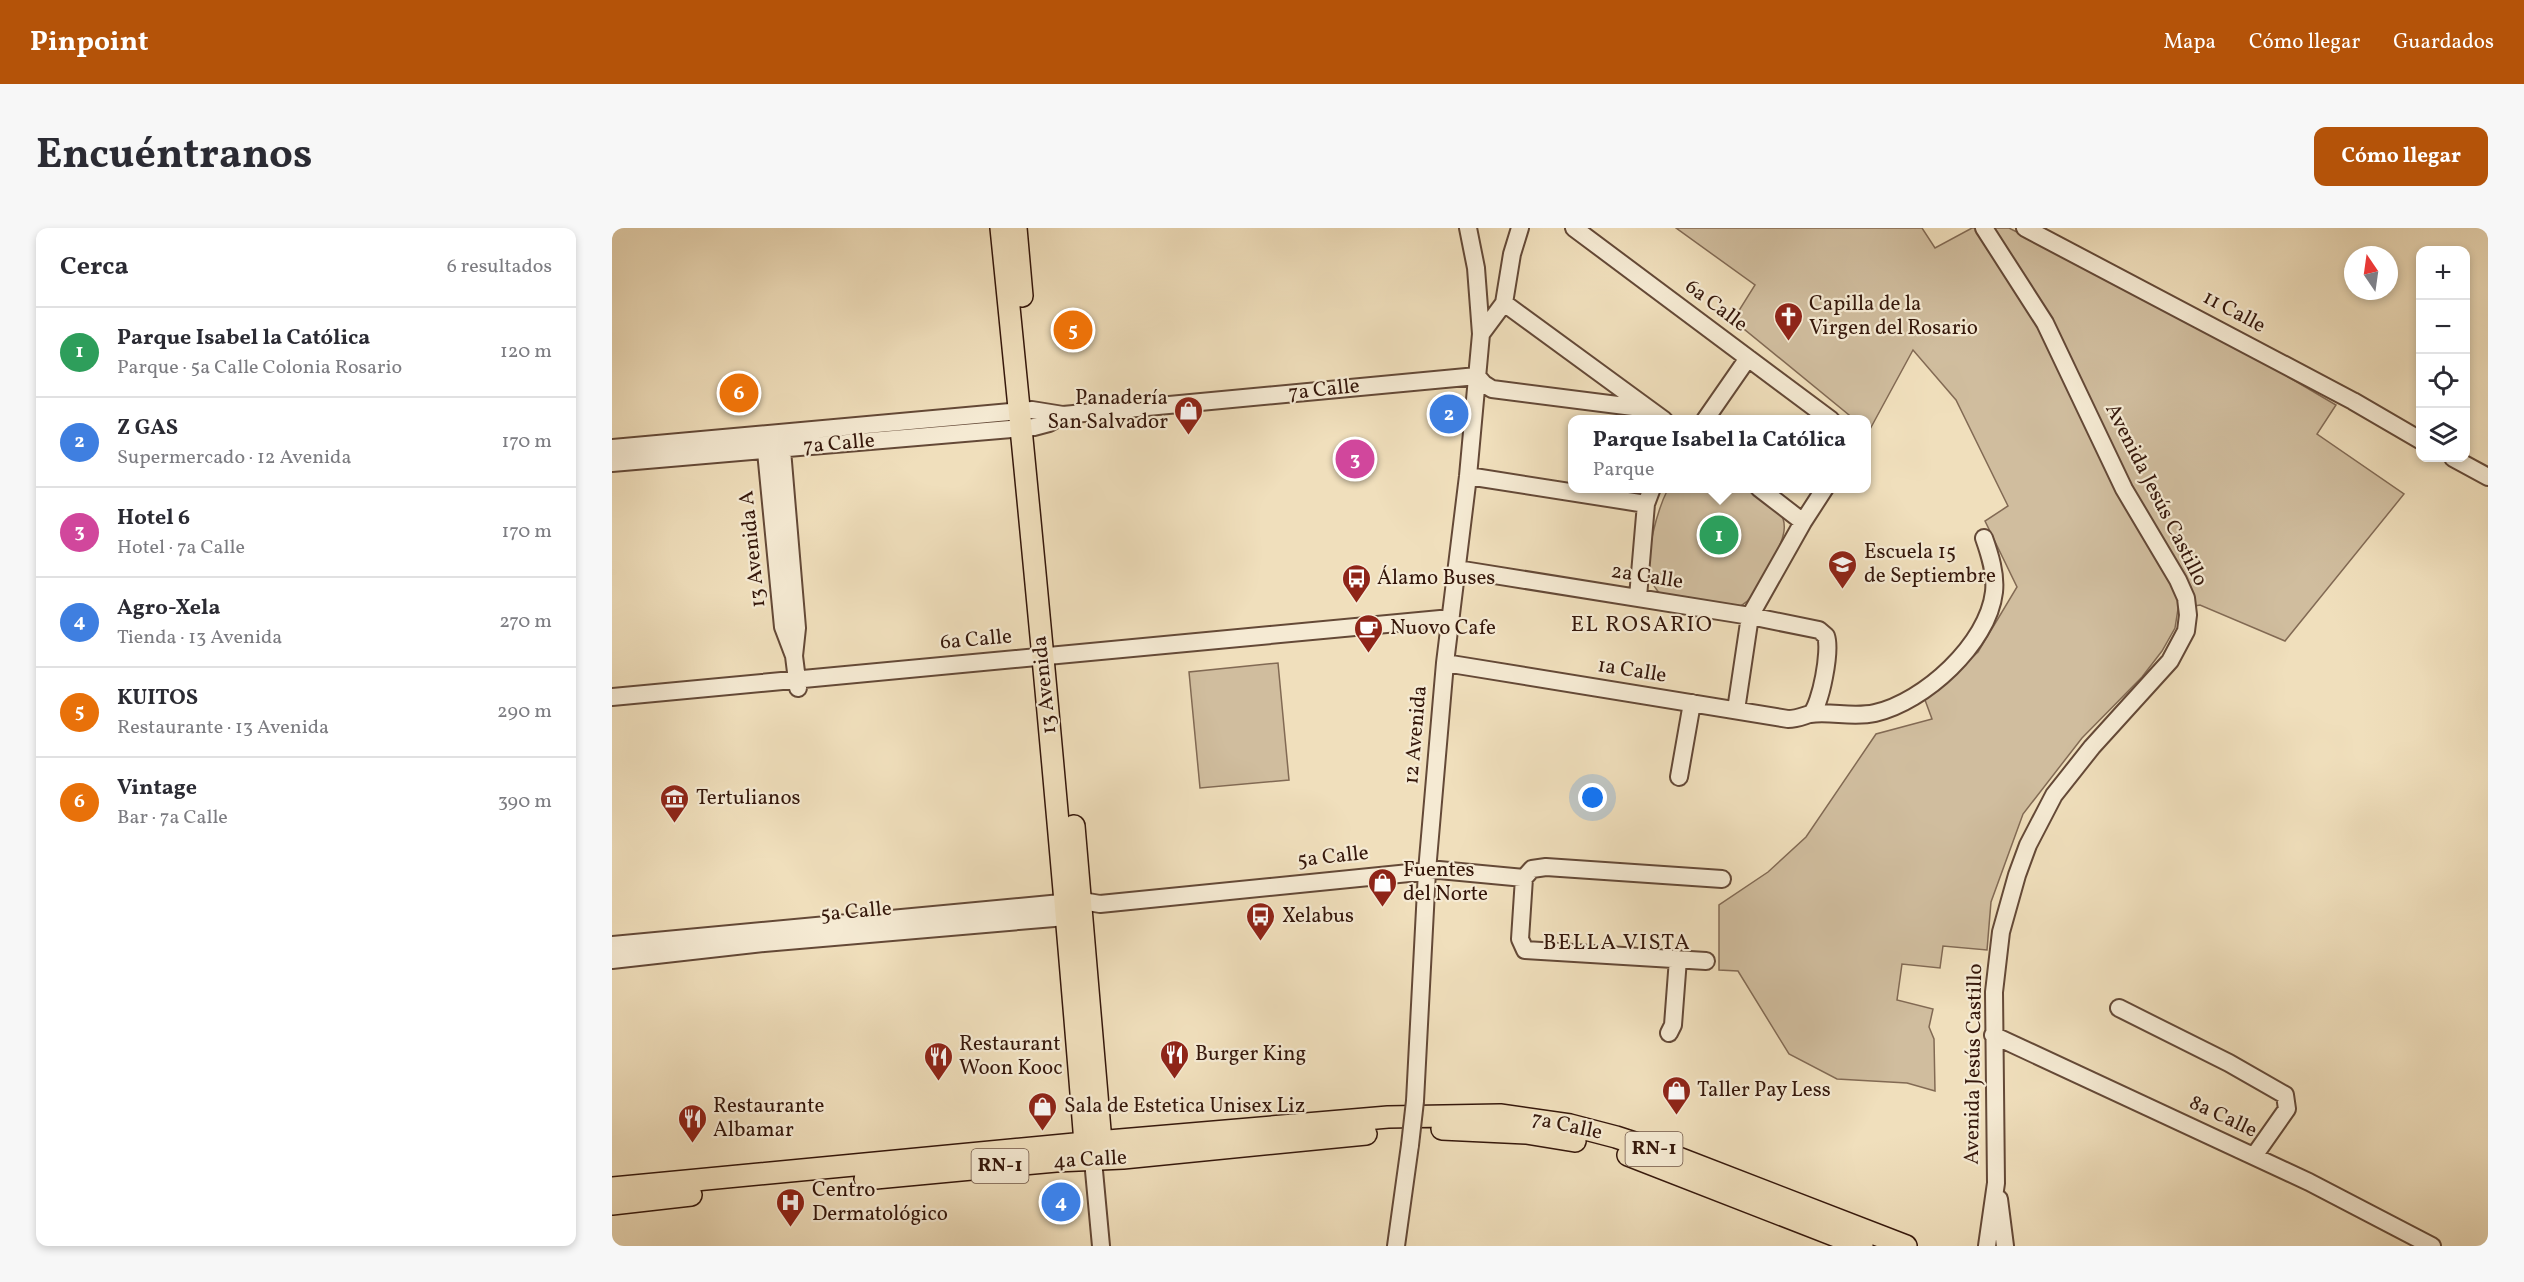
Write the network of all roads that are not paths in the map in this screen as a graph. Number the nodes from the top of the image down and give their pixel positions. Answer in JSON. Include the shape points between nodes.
{"nodes":[{"id":1,"x":1001,"y":228,"type":"edge"},
{"id":2,"x":1016,"y":228,"type":"edge"},
{"id":3,"x":1468,"y":228,"type":"edge"},
{"id":4,"x":1520,"y":228,"type":"edge"},
{"id":5,"x":1574,"y":228,"type":"edge"},
{"id":6,"x":1984,"y":228,"type":"edge"},
{"id":7,"x":2025,"y":228,"type":"edge"},
{"id":8,"x":1504,"y":303,"type":"junction"},
{"id":9,"x":1481,"y":334,"type":"junction"},
{"id":10,"x":1748,"y":357,"type":"junction"},
{"id":11,"x":1477,"y":376,"type":"junction"},
{"id":12,"x":1648,"y":409,"type":"junction"},
{"id":13,"x":1657,"y":415,"type":"edge"},
{"id":14,"x":1708,"y":415,"type":"edge"},
{"id":15,"x":1824,"y":415,"type":"edge"},
{"id":16,"x":1026,"y":419,"type":"junction"},
{"id":17,"x":2416,"y":437,"type":"edge"},
{"id":18,"x":773,"y":442,"type":"junction"},
{"id":19,"x":612,"y":448,"type":"edge"},
{"id":20,"x":2460,"y":462,"type":"edge"},
{"id":21,"x":612,"y":463,"type":"edge"},
{"id":22,"x":1468,"y":476,"type":"junction"},
{"id":23,"x":2488,"y":477,"type":"edge"},
{"id":24,"x":1568,"y":487,"type":"edge"},
{"id":25,"x":1622,"y":493,"type":"edge"},
{"id":26,"x":1764,"y":493,"type":"edge"},
{"id":27,"x":1822,"y":493,"type":"edge"},
{"id":28,"x":1649,"y":496,"type":"edge"},
{"id":29,"x":1803,"y":522,"type":"junction"},
{"id":30,"x":1984,"y":538,"type":"dead end"},
{"id":31,"x":1457,"y":569,"type":"junction"},
{"id":32,"x":1638,"y":597,"type":"junction"},
{"id":33,"x":1750,"y":616,"type":"junction"},
{"id":34,"x":1450,"y":623,"type":"junction"},
{"id":35,"x":1049,"y":660,"type":"junction"},
{"id":36,"x":1445,"y":663,"type":"junction"},
{"id":37,"x":797,"y":683,"type":"junction"},
{"id":38,"x":612,"y":697,"type":"edge"},
{"id":39,"x":1692,"y":704,"type":"junction"},
{"id":40,"x":612,"y":707,"type":"edge"},
{"id":41,"x":1736,"y":710,"type":"junction"},
{"id":42,"x":1811,"y":714,"type":"junction"},
{"id":43,"x":1679,"y":777,"type":"dead end"},
{"id":44,"x":1427,"y":871,"type":"junction"},
{"id":45,"x":1524,"y":878,"type":"junction"},
{"id":46,"x":1722,"y":879,"type":"dead end"},
{"id":47,"x":1080,"y":908,"type":"junction"},
{"id":48,"x":612,"y":945,"type":"edge"},
{"id":49,"x":1678,"y":959,"type":"junction"},
{"id":50,"x":612,"y":960,"type":"edge"},
{"id":51,"x":1706,"y":961,"type":"dead end"},
{"id":52,"x":2120,"y":1008,"type":"dead end"},
{"id":53,"x":1669,"y":1033,"type":"dead end"},
{"id":54,"x":1993,"y":1035,"type":"junction"},
{"id":55,"x":1388,"y":1124,"type":"junction"},
{"id":56,"x":1093,"y":1148,"type":"junction"},
{"id":57,"x":2254,"y":1156,"type":"junction"},
{"id":58,"x":1996,"y":1183,"type":"junction"},
{"id":59,"x":612,"y":1188,"type":"edge"},
{"id":60,"x":612,"y":1204,"type":"edge"},
{"id":61,"x":1101,"y":1246,"type":"edge"},
{"id":62,"x":1396,"y":1246,"type":"edge"},
{"id":63,"x":1862,"y":1246,"type":"edge"},
{"id":64,"x":1906,"y":1246,"type":"edge"},
{"id":65,"x":1987,"y":1246,"type":"edge"},
{"id":66,"x":2005,"y":1246,"type":"edge"},
{"id":67,"x":2432,"y":1246,"type":"edge"}],
"edges":[{"from":1,"to":16,"type":"main road","name":"13 Avenida"},
{"from":2,"to":16,"type":"main road","name":"13 Avenida"},
{"from":3,"to":9,"type":"street","name":"12 Avenida","via":[[1476,268]]},
{"from":4,"to":8,"type":"street"},
{"from":5,"to":10,"type":"street","name":"6a Calle"},
{"from":6,"to":54,"type":"street","name":"Avenida Jesús Castillo","via":[[2045,323],[2124,489],[2178,580],[2188,615],[2179,648],[2071,772],[2028,845],[2001,932]]},
{"from":7,"to":17,"type":"street","name":"11 Calle"},
{"from":8,"to":9,"type":"street"},
{"from":8,"to":12,"type":"street"},
{"from":9,"to":11,"type":"street","name":"12 Avenida"},
{"from":10,"to":14,"type":"street"},
{"from":10,"to":15,"type":"street","name":"6a Calle"},
{"from":11,"to":12,"type":"street","via":[[1492,389]]},
{"from":11,"to":16,"type":"street","name":"7a Calle","via":[[1063,415],[1049,423]]},
{"from":11,"to":22,"type":"street","name":"12 Avenida"},
{"from":12,"to":13,"type":"street"},
{"from":16,"to":18,"type":"street","name":"7a Calle"},
{"from":16,"to":35,"type":"main road","name":"13 Avenida"},
{"from":18,"to":19,"type":"street","name":"7a Calle"},
{"from":18,"to":21,"type":"street","name":"7a Calle"},
{"from":18,"to":37,"type":"street","name":"13 Avenida A","via":[[783,627],[794,657]]},
{"from":20,"to":23,"type":"street"},
{"from":22,"to":24,"type":"street"},
{"from":22,"to":31,"type":"street","name":"12 Avenida"},
{"from":25,"to":28,"type":"street"},
{"from":26,"to":29,"type":"street"},
{"from":27,"to":29,"type":"street"},
{"from":28,"to":32,"type":"street"},
{"from":29,"to":33,"type":"street"},
{"from":30,"to":42,"type":"street","name":"1a Calle","via":[[1992,563],[1994,590],[1988,618],[1953,664],[1924,690],[1891,708],[1860,716]]},
{"from":31,"to":32,"type":"street","name":"2a Calle"},
{"from":31,"to":34,"type":"street","name":"12 Avenida"},
{"from":32,"to":33,"type":"street","name":"2a Calle"},
{"from":33,"to":41,"type":"street"},
{"from":33,"to":42,"type":"street","name":"2a Calle","via":[[1809,627],[1826,636],[1828,649],[1818,703]]},
{"from":34,"to":35,"type":"street","name":"6a Calle"},
{"from":34,"to":36,"type":"street","name":"12 Avenida"},
{"from":35,"to":37,"type":"street","name":"6a Calle"},
{"from":35,"to":47,"type":"main road","name":"13 Avenida"},
{"from":36,"to":39,"type":"street","name":"1a Calle"},
{"from":36,"to":44,"type":"street","name":"12 Avenida"},
{"from":37,"to":38,"type":"street","name":"6a Calle"},
{"from":37,"to":40,"type":"street","name":"6a Calle"},
{"from":39,"to":41,"type":"street","name":"1a Calle"},
{"from":39,"to":43,"type":"street"},
{"from":41,"to":42,"type":"street","name":"1a Calle","via":[[1788,718]]},
{"from":44,"to":45,"type":"street","name":"5a Calle"},
{"from":44,"to":47,"type":"street","name":"5a Calle"},
{"from":44,"to":62,"type":"street","name":"12 Avenida","bridge":true,"via":[[1415,1101]]},
{"from":45,"to":46,"type":"street","via":[[1532,869],[1546,867]]},
{"from":45,"to":49,"type":"street","via":[[1520,939],[1525,950]]},
{"from":47,"to":48,"type":"street","name":"5a Calle"},
{"from":47,"to":50,"type":"street","name":"5a Calle"},
{"from":47,"to":56,"type":"main road","name":"13 Avenida"},
{"from":49,"to":51,"type":"street"},
{"from":49,"to":53,"type":"street","via":[[1673,1025]]},
{"from":52,"to":57,"type":"street","via":[[2285,1095],[2287,1110]]},
{"from":54,"to":57,"type":"street","name":"8a Calle"},
{"from":54,"to":58,"type":"street","name":"Avenida Jesús Castillo"},
{"from":55,"to":56,"type":"main road","name":"4a Calle","number":"RN-1"},
{"from":55,"to":63,"type":"main road","name":"7a Calle","number":"RN-1","via":[[1561,1137],[1637,1158]]},
{"from":55,"to":64,"type":"main road","name":"7a Calle","number":"RN-1","via":[[1500,1114],[1570,1125],[1668,1154]]},
{"from":56,"to":59,"type":"main road","name":"4a Calle","number":"RN-1"},
{"from":56,"to":60,"type":"main road","name":"4a Calle","number":"RN-1","via":[[1033,1163]]},
{"from":56,"to":61,"type":"street","name":"13 Avenida"},
{"from":57,"to":67,"type":"street","name":"8a Calle"},
{"from":58,"to":65,"type":"street","name":"Avenida Jesús Castillo"},
{"from":58,"to":66,"type":"street","name":"Avenida Jesús Castillo"}]}
